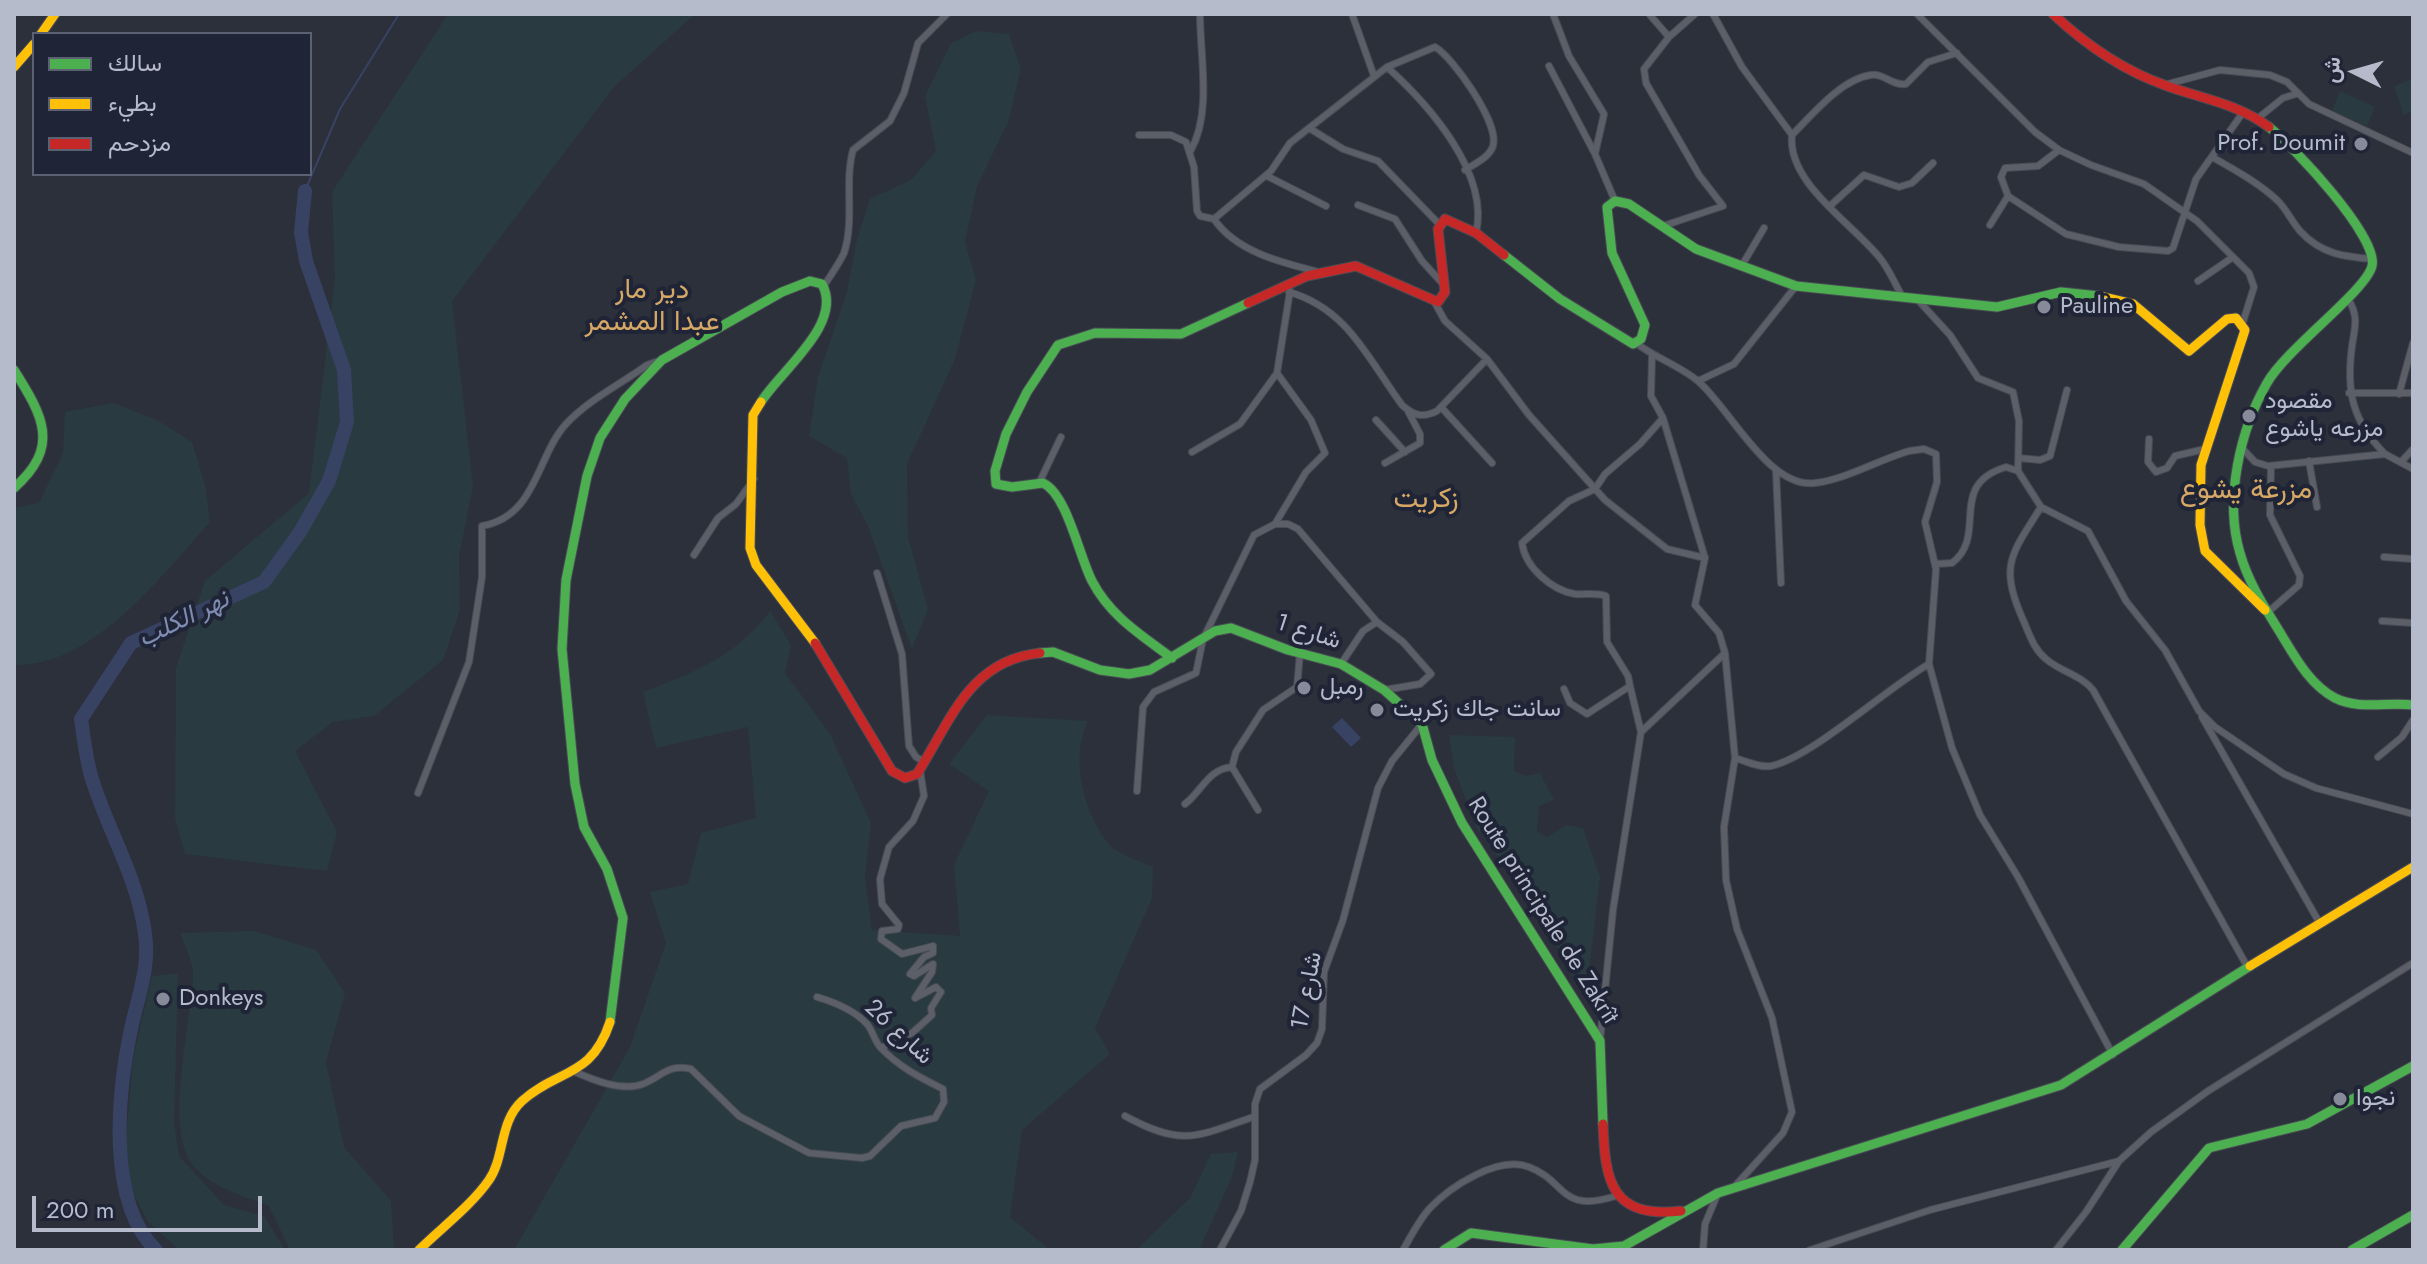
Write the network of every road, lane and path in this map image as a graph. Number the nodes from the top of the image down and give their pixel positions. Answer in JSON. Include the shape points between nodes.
{"nodes":[{"id":1,"x":55,"y":14,"type":"edge"},
{"id":2,"x":947,"y":14,"type":"edge"},
{"id":3,"x":1200,"y":14,"type":"edge"},
{"id":4,"x":1352,"y":14,"type":"edge"},
{"id":5,"x":1553,"y":14,"type":"edge"},
{"id":6,"x":1649,"y":14,"type":"edge"},
{"id":7,"x":1695,"y":14,"type":"edge"},
{"id":8,"x":1713,"y":14,"type":"edge"},
{"id":9,"x":1917,"y":14,"type":"edge"},
{"id":10,"x":2053,"y":14,"type":"edge"},
{"id":11,"x":42,"y":32,"type":"edge"},
{"id":12,"x":1669,"y":37,"type":"junction"},
{"id":13,"x":32,"y":46,"type":"edge"},
{"id":14,"x":1957,"y":53,"type":"junction"},
{"id":15,"x":1549,"y":66,"type":"dead end"},
{"id":16,"x":14,"y":67,"type":"edge"},
{"id":17,"x":1387,"y":67,"type":"junction"},
{"id":18,"x":1374,"y":76,"type":"junction"},
{"id":19,"x":2164,"y":85,"type":"junction"},
{"id":20,"x":2296,"y":94,"type":"junction"},
{"id":21,"x":2244,"y":111,"type":"junction"},
{"id":22,"x":2257,"y":119,"type":"junction"},
{"id":23,"x":1309,"y":128,"type":"junction"},
{"id":24,"x":1139,"y":135,"type":"dead end"},
{"id":25,"x":1792,"y":135,"type":"junction"},
{"id":26,"x":1191,"y":150,"type":"junction"},
{"id":27,"x":2059,"y":150,"type":"junction"},
{"id":28,"x":2413,"y":153,"type":"edge"},
{"id":29,"x":1595,"y":154,"type":"junction"},
{"id":30,"x":2212,"y":157,"type":"junction"},
{"id":31,"x":1933,"y":163,"type":"dead end"},
{"id":32,"x":1465,"y":170,"type":"junction"},
{"id":33,"x":1267,"y":176,"type":"junction"},
{"id":34,"x":2008,"y":196,"type":"junction"},
{"id":35,"x":1615,"y":201,"type":"junction"},
{"id":36,"x":1358,"y":205,"type":"dead end"},
{"id":37,"x":1831,"y":205,"type":"junction"},
{"id":38,"x":1326,"y":206,"type":"dead end"},
{"id":39,"x":2184,"y":210,"type":"junction"},
{"id":40,"x":1214,"y":219,"type":"junction"},
{"id":41,"x":1439,"y":224,"type":"junction"},
{"id":42,"x":1990,"y":225,"type":"dead end"},
{"id":43,"x":1660,"y":227,"type":"junction"},
{"id":44,"x":1764,"y":228,"type":"dead end"},
{"id":45,"x":1476,"y":233,"type":"junction"},
{"id":46,"x":2233,"y":257,"type":"junction"},
{"id":47,"x":2373,"y":259,"type":"junction"},
{"id":48,"x":1741,"y":267,"type":"junction"},
{"id":49,"x":1319,"y":272,"type":"junction"},
{"id":50,"x":2198,"y":281,"type":"dead end"},
{"id":51,"x":1444,"y":285,"type":"junction"},
{"id":52,"x":824,"y":286,"type":"junction"},
{"id":53,"x":1796,"y":286,"type":"junction"},
{"id":54,"x":1290,"y":288,"type":"junction"},
{"id":55,"x":1903,"y":298,"type":"junction"},
{"id":56,"x":1917,"y":299,"type":"junction"},
{"id":57,"x":2348,"y":299,"type":"junction"},
{"id":58,"x":1435,"y":303,"type":"junction"},
{"id":59,"x":2243,"y":322,"type":"junction"},
{"id":60,"x":1636,"y":343,"type":"junction"},
{"id":61,"x":2413,"y":343,"type":"edge"},
{"id":62,"x":1652,"y":356,"type":"junction"},
{"id":63,"x":1487,"y":359,"type":"junction"},
{"id":64,"x":662,"y":360,"type":"junction"},
{"id":65,"x":14,"y":370,"type":"edge"},
{"id":66,"x":1277,"y":373,"type":"junction"},
{"id":67,"x":1698,"y":381,"type":"junction"},
{"id":68,"x":2067,"y":390,"type":"dead end"},
{"id":69,"x":2349,"y":393,"type":"junction"},
{"id":70,"x":2413,"y":393,"type":"edge"},
{"id":71,"x":2399,"y":394,"type":"junction"},
{"id":72,"x":1441,"y":407,"type":"junction"},
{"id":73,"x":1408,"y":411,"type":"junction"},
{"id":74,"x":1663,"y":418,"type":"junction"},
{"id":75,"x":1376,"y":420,"type":"dead end"},
{"id":76,"x":1061,"y":437,"type":"dead end"},
{"id":77,"x":2149,"y":439,"type":"dead end"},
{"id":78,"x":2242,"y":448,"type":"junction"},
{"id":79,"x":2205,"y":449,"type":"junction"},
{"id":80,"x":2413,"y":449,"type":"edge"},
{"id":81,"x":1192,"y":452,"type":"dead end"},
{"id":82,"x":1405,"y":452,"type":"junction"},
{"id":83,"x":2385,"y":454,"type":"junction"},
{"id":84,"x":2019,"y":458,"type":"junction"},
{"id":85,"x":2309,"y":461,"type":"junction"},
{"id":86,"x":2401,"y":462,"type":"junction"},
{"id":87,"x":1385,"y":463,"type":"dead end"},
{"id":88,"x":1492,"y":463,"type":"dead end"},
{"id":89,"x":2271,"y":466,"type":"junction"},
{"id":90,"x":1775,"y":469,"type":"junction"},
{"id":91,"x":2413,"y":469,"type":"edge"},
{"id":92,"x":2018,"y":471,"type":"junction"},
{"id":93,"x":754,"y":479,"type":"junction"},
{"id":94,"x":1040,"y":481,"type":"junction"},
{"id":95,"x":14,"y":488,"type":"edge"},
{"id":96,"x":1595,"y":489,"type":"junction"},
{"id":97,"x":2041,"y":507,"type":"junction"},
{"id":98,"x":2317,"y":507,"type":"dead end"},
{"id":99,"x":1275,"y":524,"type":"junction"},
{"id":100,"x":694,"y":555,"type":"dead end"},
{"id":101,"x":2384,"y":557,"type":"dead end"},
{"id":102,"x":1705,"y":558,"type":"junction"},
{"id":103,"x":2413,"y":559,"type":"edge"},
{"id":104,"x":1936,"y":564,"type":"junction"},
{"id":105,"x":877,"y":573,"type":"dead end"},
{"id":106,"x":1781,"y":583,"type":"dead end"},
{"id":107,"x":2266,"y":612,"type":"junction"},
{"id":108,"x":2382,"y":621,"type":"dead end"},
{"id":109,"x":1377,"y":622,"type":"junction"},
{"id":110,"x":2413,"y":623,"type":"edge"},
{"id":111,"x":1203,"y":639,"type":"junction"},
{"id":112,"x":1300,"y":653,"type":"junction"},
{"id":113,"x":1725,"y":653,"type":"junction"},
{"id":114,"x":1172,"y":658,"type":"junction"},
{"id":115,"x":1341,"y":664,"type":"junction"},
{"id":116,"x":1929,"y":664,"type":"junction"},
{"id":117,"x":1630,"y":686,"type":"junction"},
{"id":118,"x":1564,"y":689,"type":"dead end"},
{"id":119,"x":1384,"y":690,"type":"junction"},
{"id":120,"x":2413,"y":705,"type":"edge"},
{"id":121,"x":2199,"y":711,"type":"junction"},
{"id":122,"x":2413,"y":720,"type":"edge"},
{"id":123,"x":1422,"y":724,"type":"junction"},
{"id":124,"x":1641,"y":732,"type":"junction"},
{"id":125,"x":2378,"y":757,"type":"dead end"},
{"id":126,"x":1735,"y":758,"type":"junction"},
{"id":127,"x":923,"y":766,"type":"junction"},
{"id":128,"x":1232,"y":767,"type":"junction"},
{"id":129,"x":1137,"y":791,"type":"dead end"},
{"id":130,"x":418,"y":793,"type":"dead end"},
{"id":131,"x":1185,"y":804,"type":"dead end"},
{"id":132,"x":1258,"y":810,"type":"dead end"},
{"id":133,"x":2413,"y":814,"type":"edge"},
{"id":134,"x":2413,"y":867,"type":"edge"},
{"id":135,"x":2319,"y":922,"type":"junction"},
{"id":136,"x":2413,"y":963,"type":"edge"},
{"id":137,"x":2248,"y":968,"type":"junction"},
{"id":138,"x":817,"y":997,"type":"dead end"},
{"id":139,"x":1600,"y":1041,"type":"junction"},
{"id":140,"x":881,"y":1048,"type":"junction"},
{"id":141,"x":2113,"y":1055,"type":"junction"},
{"id":142,"x":2413,"y":1066,"type":"edge"},
{"id":143,"x":573,"y":1071,"type":"junction"},
{"id":144,"x":1125,"y":1116,"type":"dead end"},
{"id":145,"x":1254,"y":1117,"type":"junction"},
{"id":146,"x":2119,"y":1161,"type":"junction"},
{"id":147,"x":1734,"y":1187,"type":"junction"},
{"id":148,"x":1718,"y":1193,"type":"junction"},
{"id":149,"x":1616,"y":1196,"type":"junction"},
{"id":150,"x":1681,"y":1211,"type":"junction"},
{"id":151,"x":2413,"y":1215,"type":"edge"},
{"id":152,"x":1575,"y":1249,"type":"edge"},
{"id":153,"x":419,"y":1250,"type":"edge"},
{"id":154,"x":1220,"y":1250,"type":"edge"},
{"id":155,"x":1403,"y":1250,"type":"edge"},
{"id":156,"x":1444,"y":1250,"type":"edge"},
{"id":157,"x":1703,"y":1250,"type":"edge"},
{"id":158,"x":1810,"y":1250,"type":"edge"},
{"id":159,"x":2056,"y":1250,"type":"edge"},
{"id":160,"x":2122,"y":1250,"type":"edge"},
{"id":161,"x":2352,"y":1250,"type":"edge"}],
"edges":[{"from":1,"to":11,"type":"street"},
{"from":2,"to":52,"type":"street","via":[[918,43],[890,121],[853,150],[844,250]]},
{"from":3,"to":26,"type":"street","via":[[1202,104],[1199,135]]},
{"from":4,"to":18,"type":"street"},
{"from":5,"to":29,"type":"street","via":[[1569,56],[1604,114]]},
{"from":6,"to":12,"type":"street"},
{"from":7,"to":12,"type":"street"},
{"from":8,"to":25,"type":"street","via":[[1742,67]]},
{"from":9,"to":14,"type":"street"},
{"from":10,"to":19,"type":"street","via":[[2110,59]]},
{"from":12,"to":43,"type":"street","via":[[1644,69],[1646,83],[1723,206]]},
{"from":13,"to":16,"type":"street"},
{"from":14,"to":25,"type":"street","via":[[1928,62],[1906,84],[1894,85],[1878,75],[1863,77],[1821,106]]},
{"from":14,"to":27,"type":"street","via":[[2017,117]]},
{"from":15,"to":29,"type":"street"},
{"from":17,"to":18,"type":"street"},
{"from":17,"to":32,"type":"street","via":[[1448,132]]},
{"from":17,"to":32,"type":"street","via":[[1435,47],[1467,82],[1494,138],[1489,153]]},
{"from":18,"to":23,"type":"street"},
{"from":19,"to":20,"type":"street","via":[[2231,69],[2281,79]]},
{"from":19,"to":21,"type":"street"},
{"from":20,"to":22,"type":"street"},
{"from":20,"to":28,"type":"street"},
{"from":21,"to":22,"type":"street"},
{"from":21,"to":30,"type":"street"},
{"from":22,"to":47,"type":"street","via":[[2317,175]]},
{"from":23,"to":33,"type":"street","via":[[1290,143]]},
{"from":23,"to":41,"type":"street","via":[[1343,149],[1378,161]]},
{"from":24,"to":26,"type":"street","via":[[1171,135]]},
{"from":25,"to":37,"type":"street","via":[[1797,168]]},
{"from":26,"to":40,"type":"street","via":[[1197,211]]},
{"from":27,"to":34,"type":"street","via":[[2038,166],[2005,168],[2001,177]]},
{"from":27,"to":39,"type":"street","via":[[2144,184]]},
{"from":29,"to":35,"type":"street"},
{"from":30,"to":39,"type":"street"},
{"from":30,"to":47,"type":"street","via":[[2261,186],[2315,244],[2338,255]]},
{"from":31,"to":37,"type":"street","via":[[1912,183],[1899,187],[1866,174]]},
{"from":32,"to":45,"type":"street","via":[[1480,216]]},
{"from":33,"to":38,"type":"street"},
{"from":33,"to":40,"type":"street"},
{"from":34,"to":39,"type":"street","via":[[2066,234],[2150,249],[2173,248]]},
{"from":34,"to":42,"type":"street"},
{"from":35,"to":43,"type":"street","via":[[1629,204]]},
{"from":35,"to":60,"type":"street","via":[[1607,207],[1609,243],[1645,325]]},
{"from":36,"to":51,"type":"street","via":[[1395,219]]},
{"from":37,"to":55,"type":"street","via":[[1883,261]]},
{"from":39,"to":46,"type":"street"},
{"from":40,"to":49,"type":"street","via":[[1265,256]]},
{"from":41,"to":45,"type":"street","via":[[1452,220]]},
{"from":41,"to":51,"type":"street"},
{"from":43,"to":48,"type":"street"},
{"from":44,"to":48,"type":"street"},
{"from":45,"to":60,"type":"street","via":[[1560,299],[1628,343]]},
{"from":46,"to":50,"type":"street"},
{"from":46,"to":59,"type":"street","via":[[2254,287]]},
{"from":47,"to":57,"type":"street","via":[[2369,275]]},
{"from":48,"to":53,"type":"street"},
{"from":49,"to":54,"type":"street"},
{"from":49,"to":58,"type":"street","via":[[1356,266]]},
{"from":51,"to":58,"type":"street","via":[[1443,299]]},
{"from":52,"to":64,"type":"street","via":[[801,283]]},
{"from":52,"to":93,"type":"street","via":[[827,307],[818,332],[753,415]]},
{"from":53,"to":55,"type":"street"},
{"from":53,"to":67,"type":"street","via":[[1734,364]]},
{"from":54,"to":66,"type":"street"},
{"from":54,"to":73,"type":"street","via":[[1337,316]]},
{"from":54,"to":94,"type":"street","via":[[1181,334],[1095,333],[1058,345],[994,461],[994,478],[1001,487]]},
{"from":55,"to":56,"type":"street"},
{"from":56,"to":59,"type":"street","via":[[1997,307],[2061,292],[2107,297],[2133,304],[2189,351],[2227,319]]},
{"from":56,"to":84,"type":"street","via":[[1950,335],[1978,378],[2013,392]]},
{"from":57,"to":69,"type":"street","via":[[2357,321]]},
{"from":57,"to":78,"type":"street","via":[[2273,373]]},
{"from":58,"to":63,"type":"street","via":[[1445,321]]},
{"from":59,"to":79,"type":"street","via":[[2239,362]]},
{"from":60,"to":62,"type":"street"},
{"from":61,"to":71,"type":"street"},
{"from":62,"to":67,"type":"street"},
{"from":62,"to":74,"type":"street","via":[[1651,396]]},
{"from":63,"to":72,"type":"street"},
{"from":63,"to":96,"type":"street"},
{"from":64,"to":130,"type":"street","via":[[574,417],[517,505],[505,519],[482,526],[482,577],[469,662]]},
{"from":64,"to":143,"type":"street","via":[[625,399],[600,438],[566,580],[563,684],[575,784],[584,827],[607,869],[623,918],[606,1036],[590,1061]]},
{"from":65,"to":95,"type":"street","via":[[34,401],[45,442],[40,461]]},
{"from":66,"to":81,"type":"street","via":[[1240,424]]},
{"from":66,"to":99,"type":"street","via":[[1311,420],[1325,453],[1306,472]]},
{"from":67,"to":90,"type":"street"},
{"from":68,"to":84,"type":"street","via":[[2050,456]]},
{"from":69,"to":71,"type":"street"},
{"from":69,"to":83,"type":"street","via":[[2356,417]]},
{"from":70,"to":71,"type":"street"},
{"from":72,"to":73,"type":"street","via":[[1427,415]]},
{"from":72,"to":88,"type":"street"},
{"from":73,"to":82,"type":"street","via":[[1420,443]]},
{"from":74,"to":96,"type":"street"},
{"from":74,"to":102,"type":"street"},
{"from":75,"to":82,"type":"street"},
{"from":76,"to":94,"type":"street"},
{"from":77,"to":79,"type":"street","via":[[2148,462],[2156,472],[2167,468],[2175,456]]},
{"from":78,"to":89,"type":"street","via":[[2255,462]]},
{"from":78,"to":107,"type":"street","via":[[2236,538]]},
{"from":79,"to":107,"type":"street","via":[[2201,542]]},
{"from":80,"to":86,"type":"street"},
{"from":82,"to":87,"type":"street"},
{"from":83,"to":85,"type":"street"},
{"from":83,"to":86,"type":"street"},
{"from":84,"to":92,"type":"street"},
{"from":85,"to":89,"type":"street"},
{"from":85,"to":98,"type":"street"},
{"from":86,"to":91,"type":"street"},
{"from":89,"to":107,"type":"street","via":[[2270,515],[2300,576],[2299,585]]},
{"from":90,"to":104,"type":"street","via":[[1793,481],[1815,483],[1909,451],[1932,451],[1939,472],[1925,522]]},
{"from":90,"to":106,"type":"street"},
{"from":92,"to":97,"type":"street"},
{"from":92,"to":104,"type":"street","via":[[2006,467],[1979,481],[1961,553],[1952,563]]},
{"from":93,"to":100,"type":"street","via":[[718,518]]},
{"from":93,"to":127,"type":"street","via":[[750,548],[756,565],[801,620],[892,771],[905,778]]},
{"from":94,"to":114,"type":"street","via":[[1058,494],[1105,602]]},
{"from":96,"to":102,"type":"street","via":[[1667,549]]},
{"from":96,"to":117,"type":"street","via":[[1555,512],[1522,543],[1523,553],[1559,589],[1606,596],[1607,642]]},
{"from":97,"to":121,"type":"street","via":[[2088,531],[2126,601],[2165,650]]},
{"from":97,"to":137,"type":"street","via":[[2009,571],[2013,599],[2031,640],[2050,662],[2093,690]]},
{"from":99,"to":109,"type":"street","via":[[1298,529]]},
{"from":99,"to":111,"type":"street","via":[[1254,535]]},
{"from":101,"to":103,"type":"street"},
{"from":102,"to":113,"type":"street","via":[[1695,605],[1719,633]]},
{"from":104,"to":116,"type":"street"},
{"from":105,"to":127,"type":"street","via":[[902,654],[909,746]]},
{"from":107,"to":120,"type":"street","via":[[2328,694],[2359,705]]},
{"from":108,"to":110,"type":"street"},
{"from":109,"to":115,"type":"street","via":[[1363,631]]},
{"from":109,"to":119,"type":"street","via":[[1431,674],[1420,684]]},
{"from":111,"to":112,"type":"street","name":"شارع 1","via":[[1231,628]]},
{"from":111,"to":114,"type":"street","name":"شارع 1"},
{"from":111,"to":129,"type":"street","via":[[1196,673],[1154,692],[1143,707]]},
{"from":112,"to":115,"type":"street","name":"شارع 1"},
{"from":112,"to":128,"type":"street","via":[[1297,687],[1263,710]]},
{"from":113,"to":124,"type":"street"},
{"from":113,"to":126,"type":"street"},
{"from":114,"to":127,"type":"street","via":[[1150,670],[1124,674],[1053,652],[1001,661],[958,705]]},
{"from":115,"to":119,"type":"street","name":"شارع 1"},
{"from":116,"to":126,"type":"street","via":[[1784,761],[1769,766]]},
{"from":116,"to":141,"type":"street","via":[[1967,788]]},
{"from":117,"to":118,"type":"street","via":[[1587,714],[1570,703]]},
{"from":117,"to":124,"type":"street"},
{"from":119,"to":123,"type":"street","name":"شارع 1"},
{"from":121,"to":133,"type":"street","via":[[2284,774]]},
{"from":121,"to":135,"type":"street"},
{"from":122,"to":125,"type":"street"},
{"from":123,"to":139,"type":"street","name":"Route principale de Zakrît","via":[[1432,760],[1462,823]]},
{"from":123,"to":145,"type":"street","name":"شارع 17","via":[[1378,788],[1324,972],[1317,1043],[1260,1089]]},
{"from":124,"to":139,"type":"street","via":[[1613,910]]},
{"from":126,"to":147,"type":"street","via":[[1724,827],[1726,880],[1737,929],[1772,1018],[1792,1112],[1783,1133]]},
{"from":127,"to":140,"type":"street","via":[[924,796],[913,821],[889,847],[880,879],[882,904],[899,928],[881,935],[902,954],[933,946],[933,953],[910,974],[933,964],[915,998],[936,987],[941,992],[922,1025]]},
{"from":128,"to":131,"type":"street","via":[[1205,780],[1197,796]]},
{"from":128,"to":132,"type":"street"},
{"from":134,"to":135,"type":"street"},
{"from":135,"to":137,"type":"street"},
{"from":136,"to":146,"type":"street","via":[[2193,1101]]},
{"from":137,"to":141,"type":"street"},
{"from":138,"to":140,"type":"street","name":"شارع 26","via":[[837,1003],[866,1023]]},
{"from":139,"to":149,"type":"street","name":"Route principale de Zakrît","via":[[1605,1169]]},
{"from":140,"to":143,"type":"street","name":"شارع 26","via":[[916,1078],[940,1087],[945,1096],[935,1118],[901,1126],[862,1158],[809,1153],[752,1124],[691,1069],[668,1068],[632,1086]]},
{"from":141,"to":147,"type":"street","via":[[2035,1094]]},
{"from":142,"to":160,"type":"street","via":[[2307,1124],[2209,1148]]},
{"from":143,"to":153,"type":"street","via":[[522,1101],[510,1116],[490,1179]]},
{"from":144,"to":145,"type":"street","via":[[1148,1129],[1185,1138]]},
{"from":145,"to":154,"type":"street","name":"شارع 17","via":[[1250,1182]]},
{"from":146,"to":158,"type":"street","via":[[1943,1207]]},
{"from":146,"to":159,"type":"street"},
{"from":147,"to":148,"type":"street"},
{"from":148,"to":150,"type":"street"},
{"from":148,"to":157,"type":"street","via":[[1705,1224]]},
{"from":149,"to":150,"type":"street","via":[[1648,1212]]},
{"from":149,"to":155,"type":"street","via":[[1595,1202],[1575,1199],[1527,1166],[1508,1164],[1450,1189],[1425,1213]]},
{"from":150,"to":152,"type":"street","via":[[1624,1246]]},
{"from":151,"to":161,"type":"street"},
{"from":152,"to":156,"type":"street","via":[[1471,1233]]}]}
